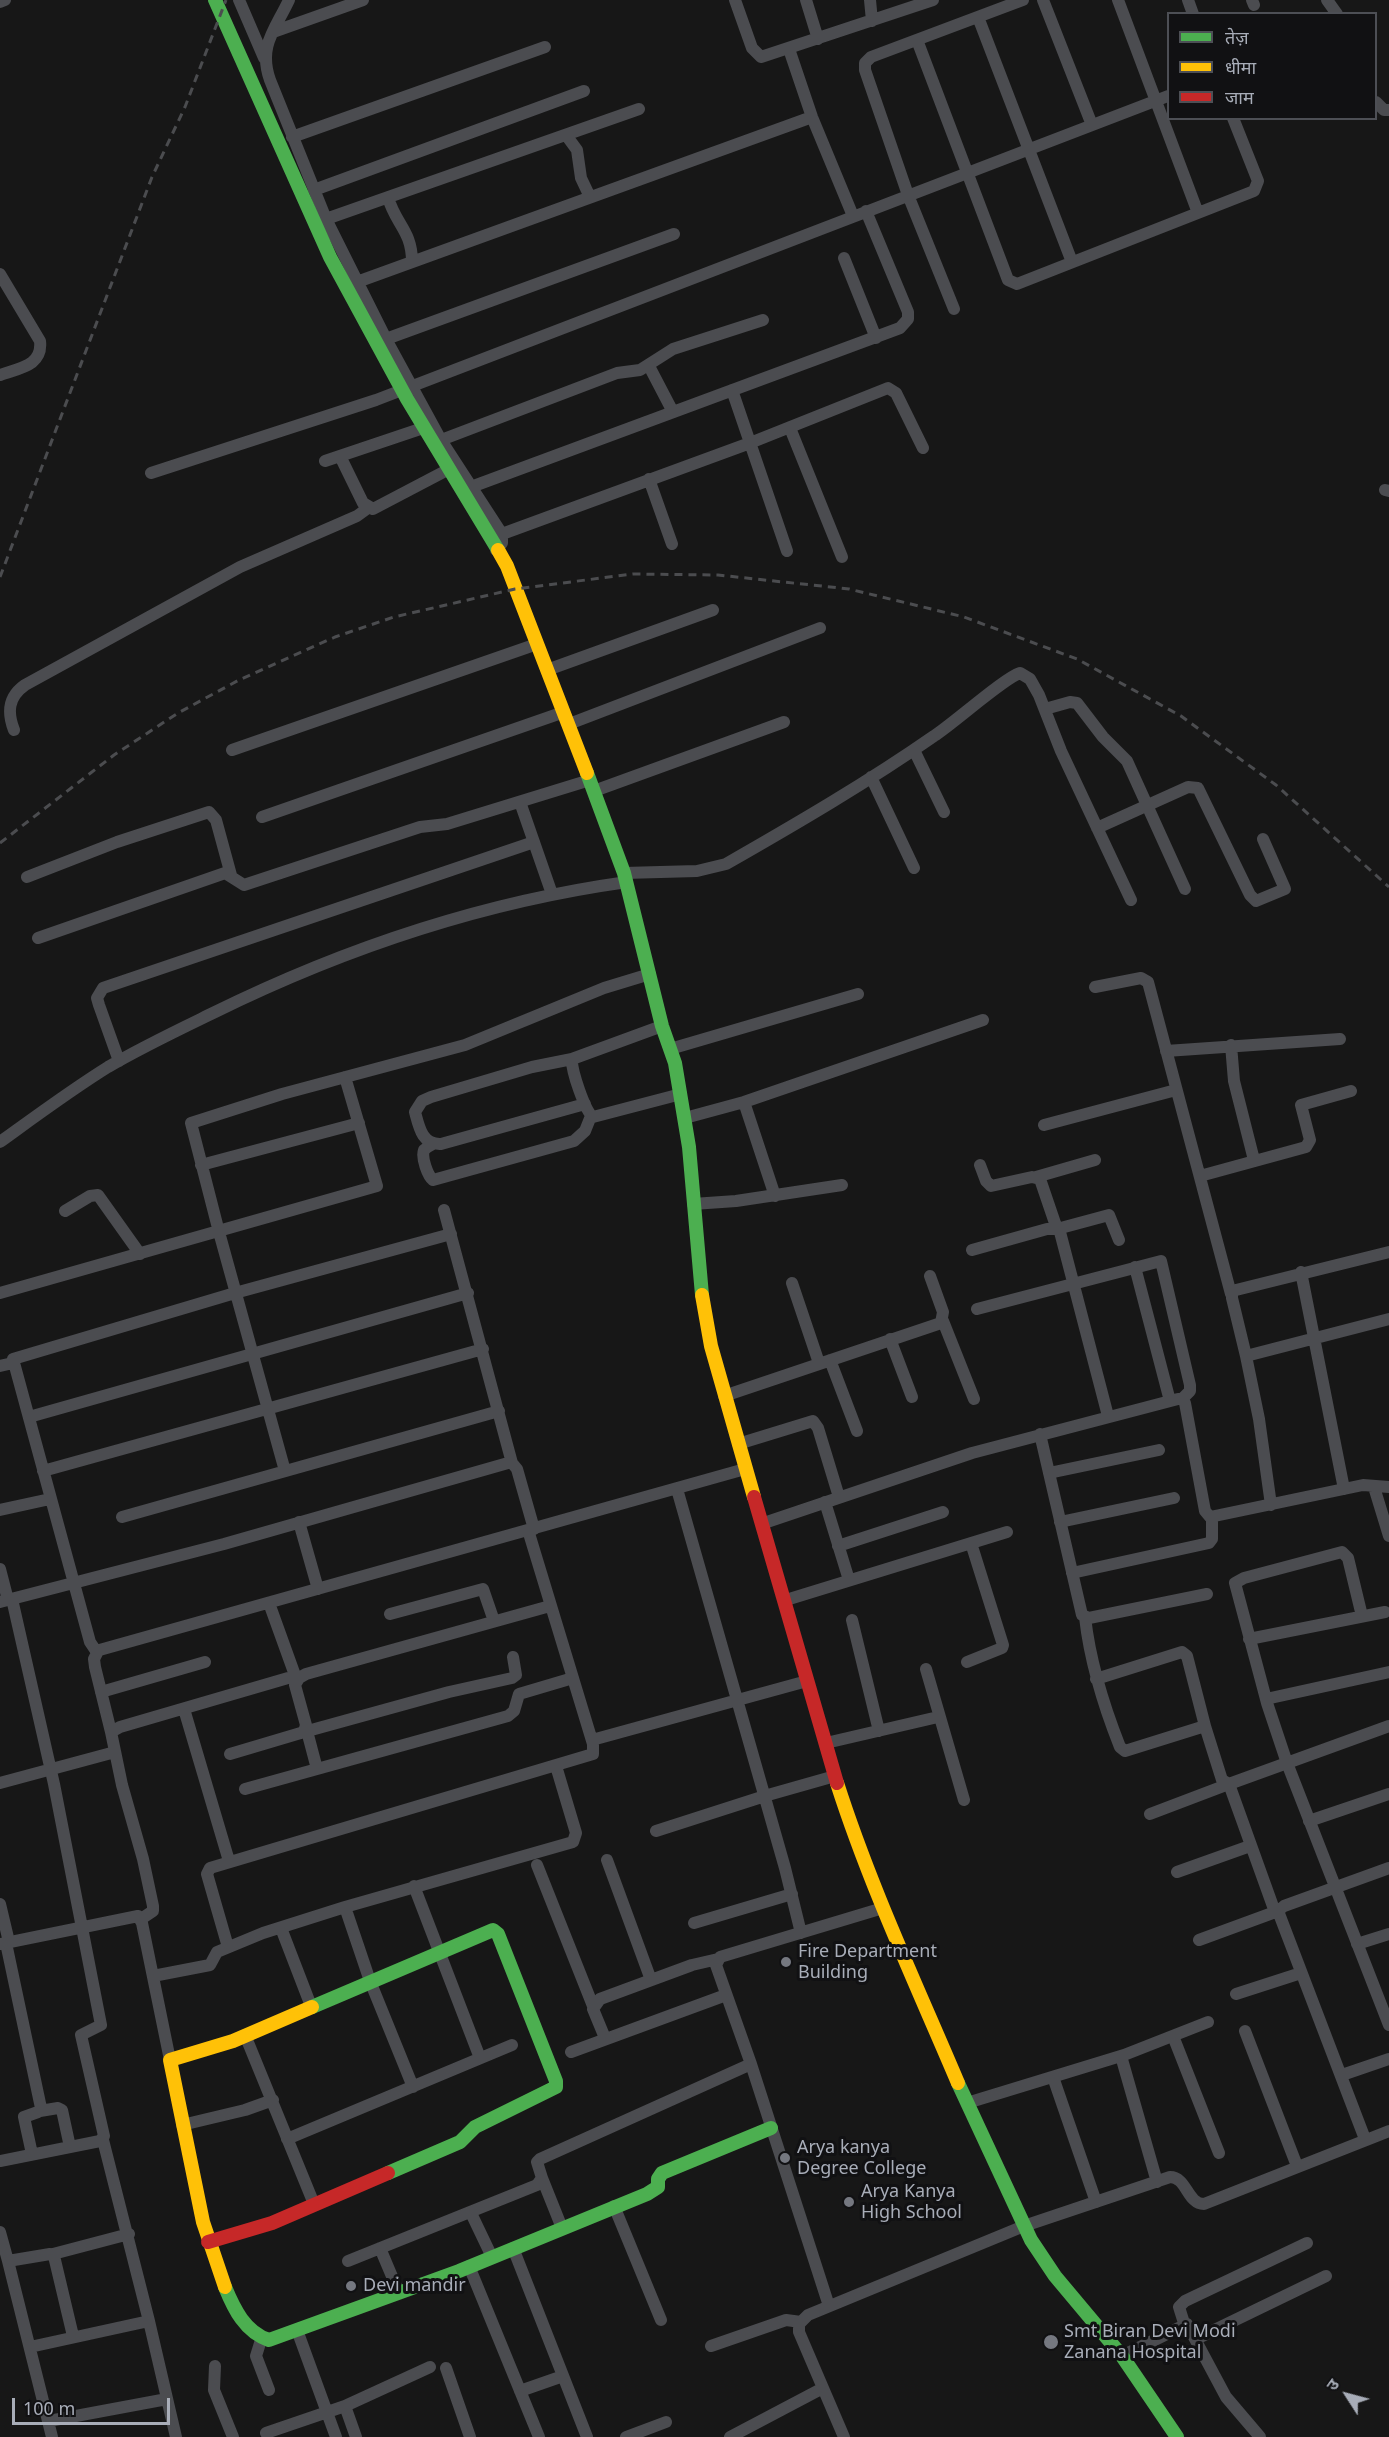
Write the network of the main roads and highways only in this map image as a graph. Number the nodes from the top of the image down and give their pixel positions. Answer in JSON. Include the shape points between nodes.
{"nodes":[{"id":1,"x":215,"y":0,"type":"edge"},
{"id":2,"x":771,"y":2128,"type":"road end"},
{"id":3,"x":208,"y":2242,"type":"junction"},
{"id":4,"x":1177,"y":2437,"type":"edge"}],
"edges":[{"from":1,"to":4,"type":"main road","via":[[330,257],[407,399],[507,566],[626,878],[681,1094],[700,1286],[711,1346],[852,1830],[967,2103],[1024,2226],[1055,2276],[1122,2356]]},
{"from":2,"to":3,"type":"main road","via":[[662,2173],[656,2189],[399,2293],[261,2340],[225,2287]]},
{"from":3,"to":3,"type":"main road","via":[[272,2223],[460,2142],[475,2127],[556,2087],[497,1932],[490,1931],[441,1951],[246,2035],[170,2060]]}]}
